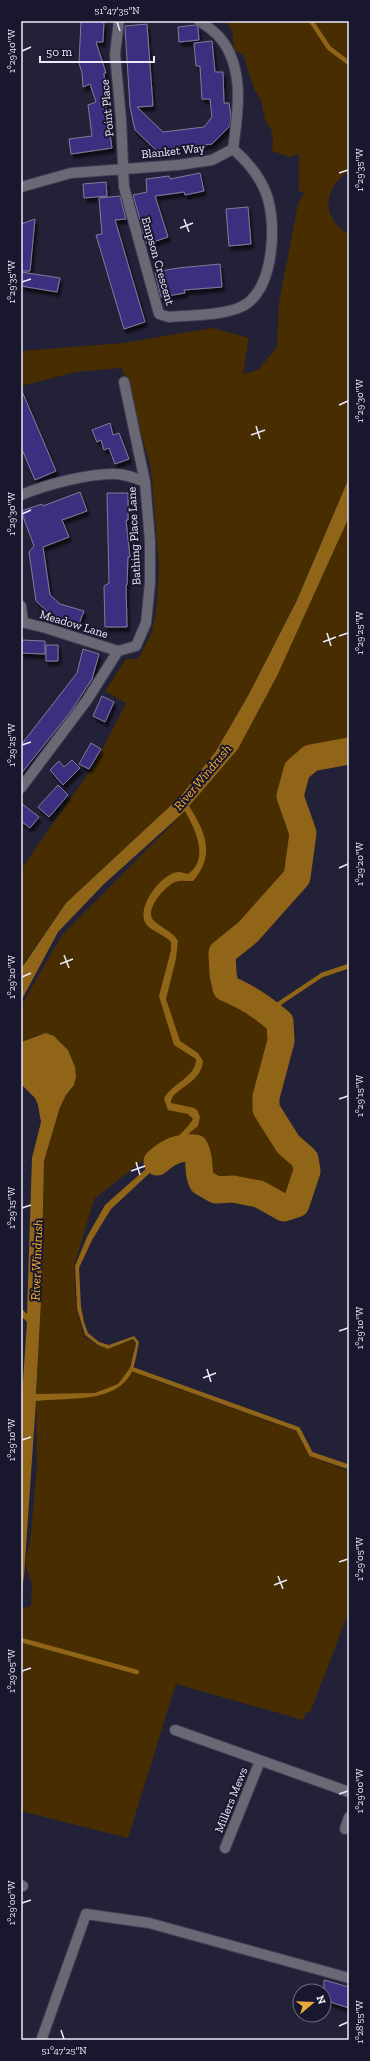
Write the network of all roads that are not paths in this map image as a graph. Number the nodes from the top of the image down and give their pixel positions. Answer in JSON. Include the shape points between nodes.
{"nodes":[{"id":1,"x":119,"y":21,"type":"edge"},
{"id":2,"x":199,"y":21,"type":"edge"},
{"id":3,"x":233,"y":149,"type":"junction"},
{"id":4,"x":124,"y":168,"type":"junction"},
{"id":5,"x":21,"y":187,"type":"edge"},
{"id":6,"x":124,"y":382,"type":"dead end"},
{"id":7,"x":145,"y":482,"type":"junction"},
{"id":8,"x":21,"y":495,"type":"edge"},
{"id":9,"x":21,"y":606,"type":"edge"},
{"id":10,"x":22,"y":622,"type":"edge"},
{"id":11,"x":118,"y":651,"type":"junction"},
{"id":12,"x":21,"y":788,"type":"edge"},
{"id":13,"x":175,"y":1730,"type":"dead end"},
{"id":14,"x":260,"y":1761,"type":"junction"},
{"id":15,"x":349,"y":1792,"type":"edge"},
{"id":16,"x":349,"y":1818,"type":"edge"},
{"id":17,"x":345,"y":1829,"type":"dead end"},
{"id":18,"x":225,"y":1848,"type":"dead end"},
{"id":19,"x":349,"y":1978,"type":"edge"},
{"id":20,"x":42,"y":2038,"type":"dead end"}],
"edges":[{"from":1,"to":4,"type":"street","name":"Point Place","via":[[115,54]]},
{"from":2,"to":3,"type":"street","via":[[221,39],[233,61],[239,105]]},
{"from":3,"to":4,"type":"street","name":"Blanket Way","via":[[212,160]]},
{"from":3,"to":4,"type":"street","name":"Empson Crescent","via":[[255,172],[265,191],[272,228],[269,261],[263,285],[249,302],[231,310],[169,317],[159,314],[124,187]]},
{"from":4,"to":5,"type":"street","name":"Blanket Way","via":[[71,173]]},
{"from":6,"to":7,"type":"street","name":"Bathing Place Lane"},
{"from":7,"to":8,"type":"street","via":[[131,476],[114,474],[80,478],[38,488]]},
{"from":7,"to":11,"type":"street","name":"Bathing Place Lane","via":[[150,541],[150,583],[146,623],[136,646]]},
{"from":9,"to":10,"type":"street"},
{"from":10,"to":11,"type":"street","name":"Meadow Lane"},
{"from":11,"to":12,"type":"street","via":[[87,700]]},
{"from":13,"to":14,"type":"street","name":"Millers Mews"},
{"from":14,"to":15,"type":"street","name":"Millers Mews"},
{"from":14,"to":18,"type":"street","name":"Millers Mews"},
{"from":16,"to":17,"type":"street"},
{"from":19,"to":20,"type":"street","via":[[149,1923],[86,1914]]}]}
